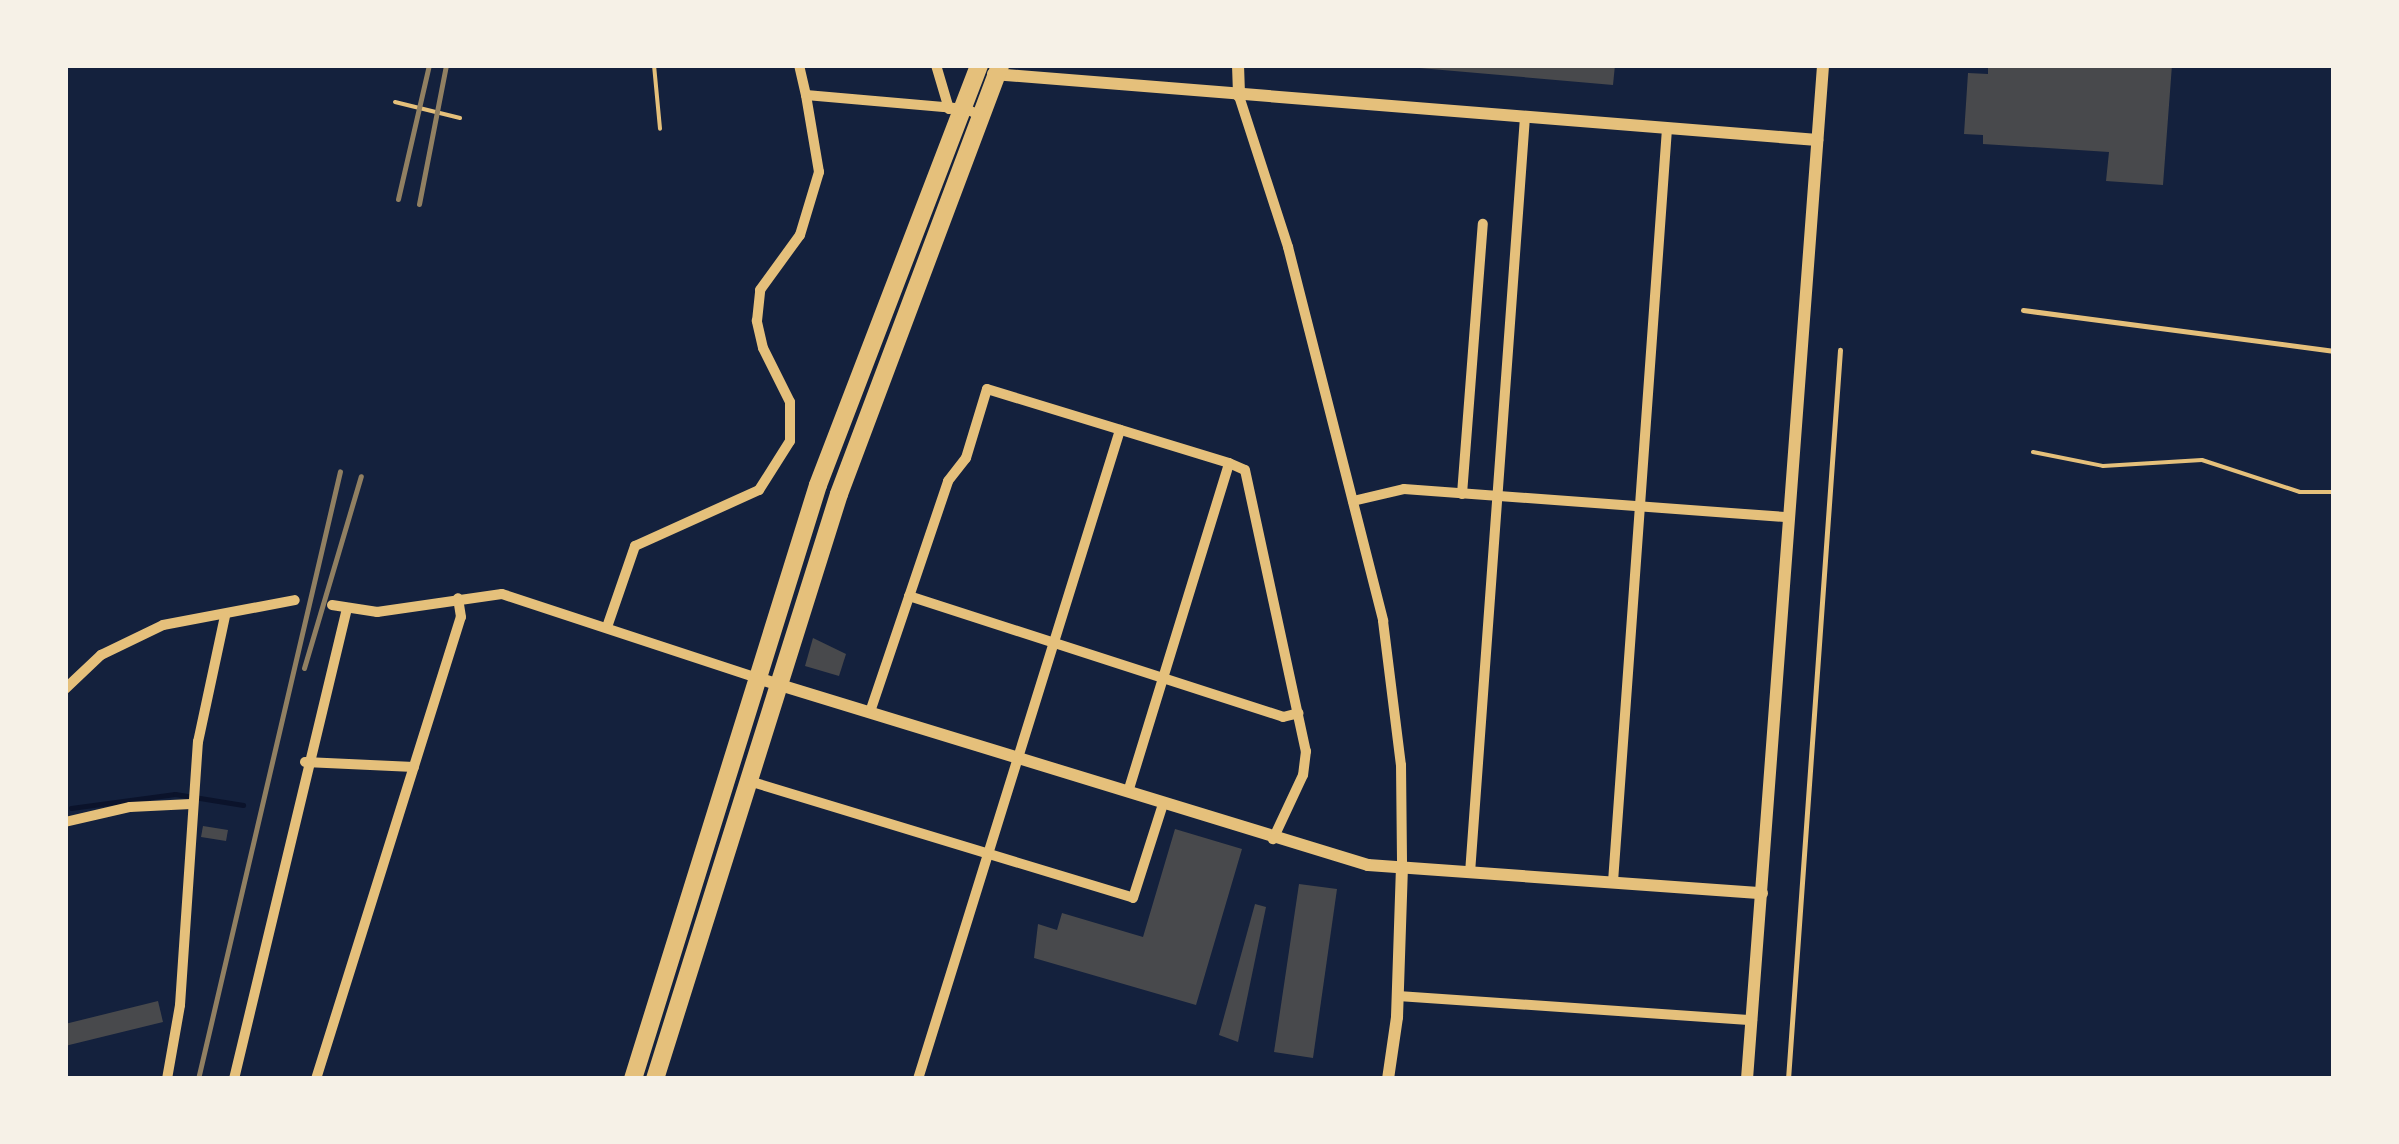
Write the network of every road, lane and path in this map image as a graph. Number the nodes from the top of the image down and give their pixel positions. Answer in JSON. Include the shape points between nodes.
{"nodes":[{"id":1,"x":654,"y":65,"type":"edge"},
{"id":2,"x":798,"y":65,"type":"edge"},
{"id":3,"x":936,"y":65,"type":"edge"},
{"id":4,"x":1238,"y":65,"type":"edge"},
{"id":5,"x":1823,"y":65,"type":"edge"},
{"id":6,"x":978,"y":68,"type":"edge"},
{"id":7,"x":999,"y":70,"type":"edge"},
{"id":8,"x":806,"y":95,"type":"junction"},
{"id":9,"x":1239,"y":96,"type":"junction"},
{"id":10,"x":395,"y":102,"type":"dead end"},
{"id":11,"x":957,"y":109,"type":"junction"},
{"id":12,"x":460,"y":118,"type":"dead end"},
{"id":13,"x":985,"y":118,"type":"junction"},
{"id":14,"x":1524,"y":118,"type":"junction"},
{"id":15,"x":1666,"y":128,"type":"junction"},
{"id":16,"x":660,"y":130,"type":"dead end"},
{"id":17,"x":1818,"y":140,"type":"junction"},
{"id":18,"x":1483,"y":224,"type":"dead end"},
{"id":19,"x":2023,"y":310,"type":"dead end"},
{"id":20,"x":1840,"y":350,"type":"dead end"},
{"id":21,"x":2334,"y":351,"type":"edge"},
{"id":22,"x":1120,"y":430,"type":"junction"},
{"id":23,"x":2034,"y":452,"type":"dead end"},
{"id":24,"x":1229,"y":463,"type":"junction"},
{"id":25,"x":2334,"y":492,"type":"edge"},
{"id":26,"x":1462,"y":494,"type":"junction"},
{"id":27,"x":1500,"y":498,"type":"junction"},
{"id":28,"x":1352,"y":500,"type":"junction"},
{"id":29,"x":1640,"y":507,"type":"junction"},
{"id":30,"x":1788,"y":517,"type":"junction"},
{"id":31,"x":909,"y":596,"type":"junction"},
{"id":32,"x":458,"y":598,"type":"junction"},
{"id":33,"x":295,"y":600,"type":"dead end"},
{"id":34,"x":332,"y":605,"type":"dead end"},
{"id":35,"x":346,"y":609,"type":"junction"},
{"id":36,"x":225,"y":616,"type":"junction"},
{"id":37,"x":607,"y":626,"type":"junction"},
{"id":38,"x":1054,"y":643,"type":"junction"},
{"id":39,"x":757,"y":678,"type":"junction"},
{"id":40,"x":1164,"y":678,"type":"junction"},
{"id":41,"x":778,"y":684,"type":"junction"},
{"id":42,"x":65,"y":689,"type":"edge"},
{"id":43,"x":870,"y":712,"type":"junction"},
{"id":44,"x":1299,"y":712,"type":"junction"},
{"id":45,"x":1016,"y":758,"type":"junction"},
{"id":46,"x":305,"y":762,"type":"junction"},
{"id":47,"x":414,"y":767,"type":"junction"},
{"id":48,"x":749,"y":781,"type":"junction"},
{"id":49,"x":1128,"y":792,"type":"junction"},
{"id":50,"x":192,"y":804,"type":"junction"},
{"id":51,"x":1163,"y":804,"type":"junction"},
{"id":52,"x":65,"y":822,"type":"edge"},
{"id":53,"x":1273,"y":839,"type":"junction"},
{"id":54,"x":986,"y":853,"type":"junction"},
{"id":55,"x":1402,"y":868,"type":"junction"},
{"id":56,"x":1470,"y":873,"type":"junction"},
{"id":57,"x":1612,"y":882,"type":"junction"},
{"id":58,"x":1762,"y":894,"type":"junction"},
{"id":59,"x":1398,"y":996,"type":"junction"},
{"id":60,"x":1752,"y":1020,"type":"junction"},
{"id":61,"x":167,"y":1079,"type":"edge"},
{"id":62,"x":234,"y":1079,"type":"edge"},
{"id":63,"x":316,"y":1079,"type":"edge"},
{"id":64,"x":633,"y":1079,"type":"edge"},
{"id":65,"x":655,"y":1079,"type":"edge"},
{"id":66,"x":918,"y":1079,"type":"edge"},
{"id":67,"x":1388,"y":1079,"type":"edge"},
{"id":68,"x":1747,"y":1079,"type":"edge"},
{"id":69,"x":1788,"y":1079,"type":"edge"}],
"edges":[{"from":1,"to":16,"type":"path"},
{"from":2,"to":8,"type":"street"},
{"from":3,"to":11,"type":"street"},
{"from":4,"to":9,"type":"street"},
{"from":5,"to":17,"type":"street"},
{"from":6,"to":7,"type":"street"},
{"from":6,"to":11,"type":"highway"},
{"from":7,"to":9,"type":"street"},
{"from":7,"to":13,"type":"highway"},
{"from":8,"to":11,"type":"street"},
{"from":8,"to":37,"type":"street","via":[[819,172],[800,235],[760,290],[757,321],[790,402],[790,441],[759,490],[634,546]]},
{"from":9,"to":14,"type":"street"},
{"from":9,"to":28,"type":"street","via":[[1288,247]]},
{"from":10,"to":12,"type":"path"},
{"from":11,"to":13,"type":"street"},
{"from":11,"to":39,"type":"highway","via":[[818,486]]},
{"from":13,"to":41,"type":"highway","via":[[840,494]]},
{"from":14,"to":15,"type":"street"},
{"from":14,"to":27,"type":"street"},
{"from":15,"to":17,"type":"street"},
{"from":15,"to":29,"type":"street"},
{"from":17,"to":30,"type":"street"},
{"from":18,"to":26,"type":"street"},
{"from":19,"to":21,"type":"lane"},
{"from":20,"to":69,"type":"lane"},
{"from":22,"to":24,"type":"street"},
{"from":22,"to":31,"type":"street","via":[[987,389]]},
{"from":22,"to":38,"type":"street"},
{"from":23,"to":25,"type":"path","via":[[2103,466],[2202,460],[2300,492]]},
{"from":24,"to":40,"type":"street"},
{"from":24,"to":44,"type":"street","via":[[1245,470]]},
{"from":26,"to":27,"type":"street"},
{"from":26,"to":28,"type":"street","via":[[1404,488]]},
{"from":27,"to":29,"type":"street"},
{"from":27,"to":56,"type":"street"},
{"from":28,"to":55,"type":"street","via":[[1396,701]]},
{"from":29,"to":30,"type":"street"},
{"from":29,"to":57,"type":"street"},
{"from":30,"to":58,"type":"street"},
{"from":31,"to":38,"type":"street"},
{"from":31,"to":43,"type":"street"},
{"from":32,"to":35,"type":"street","via":[[399,610]]},
{"from":32,"to":37,"type":"street","via":[[502,594]]},
{"from":32,"to":47,"type":"street","via":[[460,617]]},
{"from":33,"to":36,"type":"street"},
{"from":34,"to":35,"type":"street"},
{"from":35,"to":46,"type":"street"},
{"from":36,"to":42,"type":"street","via":[[141,634],[101,655]]},
{"from":36,"to":50,"type":"street"},
{"from":37,"to":39,"type":"street"},
{"from":38,"to":40,"type":"street"},
{"from":38,"to":45,"type":"street"},
{"from":39,"to":41,"type":"street"},
{"from":39,"to":64,"type":"highway"},
{"from":40,"to":44,"type":"street","via":[[1283,716]]},
{"from":40,"to":49,"type":"street"},
{"from":41,"to":43,"type":"street"},
{"from":41,"to":48,"type":"highway"},
{"from":43,"to":45,"type":"street"},
{"from":44,"to":53,"type":"street","via":[[1303,775]]},
{"from":45,"to":49,"type":"street"},
{"from":45,"to":54,"type":"street"},
{"from":46,"to":47,"type":"street"},
{"from":46,"to":62,"type":"street"},
{"from":47,"to":63,"type":"street"},
{"from":48,"to":54,"type":"street"},
{"from":48,"to":65,"type":"highway"},
{"from":49,"to":51,"type":"street"},
{"from":50,"to":52,"type":"street"},
{"from":50,"to":61,"type":"street","via":[[180,1005]]},
{"from":51,"to":53,"type":"street"},
{"from":51,"to":54,"type":"street","via":[[1133,898]]},
{"from":53,"to":55,"type":"street"},
{"from":54,"to":66,"type":"street"},
{"from":55,"to":56,"type":"street"},
{"from":55,"to":59,"type":"street"},
{"from":56,"to":57,"type":"street"},
{"from":57,"to":58,"type":"street"},
{"from":58,"to":60,"type":"street"},
{"from":59,"to":60,"type":"street"},
{"from":59,"to":67,"type":"street"},
{"from":60,"to":68,"type":"street"}]}
